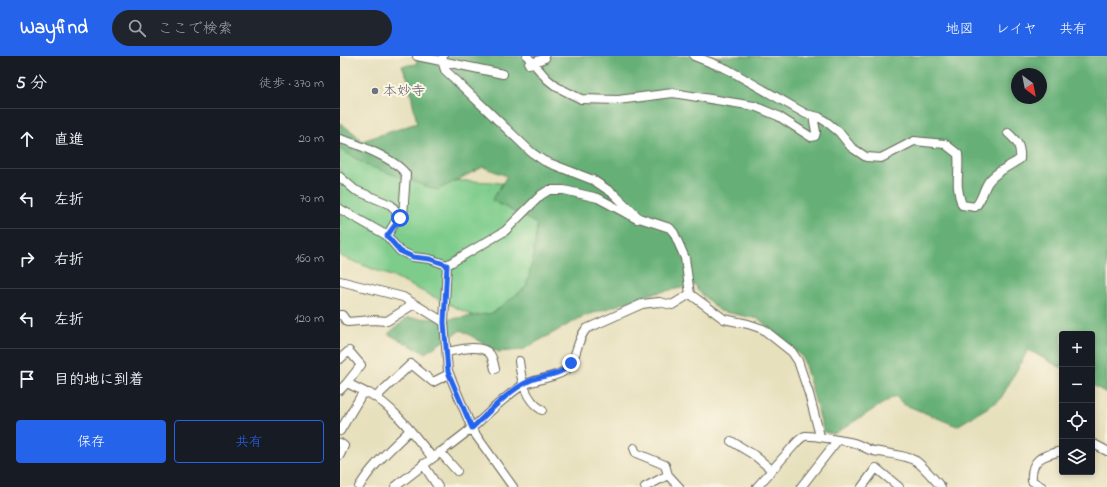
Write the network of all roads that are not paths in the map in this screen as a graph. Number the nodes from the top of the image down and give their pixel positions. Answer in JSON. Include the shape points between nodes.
{"nodes":[{"id":1,"x":417,"y":56,"type":"edge"},
{"id":2,"x":694,"y":56,"type":"edge"},
{"id":3,"x":442,"y":58,"type":"edge"},
{"id":4,"x":545,"y":58,"type":"dead end"},
{"id":5,"x":530,"y":61,"type":"edge"},
{"id":6,"x":503,"y":74,"type":"dead end"},
{"id":7,"x":813,"y":116,"type":"junction"},
{"id":8,"x":1008,"y":133,"type":"dead end"},
{"id":9,"x":340,"y":139,"type":"edge"},
{"id":10,"x":340,"y":177,"type":"edge"},
{"id":11,"x":340,"y":209,"type":"edge"},
{"id":12,"x":639,"y":218,"type":"junction"},
{"id":13,"x":398,"y":219,"type":"junction"},
{"id":14,"x":387,"y":236,"type":"junction"},
{"id":15,"x":447,"y":265,"type":"junction"},
{"id":16,"x":340,"y":281,"type":"edge"},
{"id":17,"x":690,"y":294,"type":"junction"},
{"id":18,"x":414,"y":304,"type":"junction"},
{"id":19,"x":340,"y":315,"type":"edge"},
{"id":20,"x":444,"y":322,"type":"junction"},
{"id":21,"x":447,"y":352,"type":"junction"},
{"id":22,"x":340,"y":358,"type":"edge"},
{"id":23,"x":519,"y":361,"type":"dead end"},
{"id":24,"x":495,"y":369,"type":"dead end"},
{"id":25,"x":449,"y":374,"type":"junction"},
{"id":26,"x":347,"y":383,"type":"junction"},
{"id":27,"x":522,"y":385,"type":"junction"},
{"id":28,"x":340,"y":390,"type":"edge"},
{"id":29,"x":365,"y":392,"type":"junction"},
{"id":30,"x":376,"y":398,"type":"junction"},
{"id":31,"x":542,"y":410,"type":"dead end"},
{"id":32,"x":472,"y":428,"type":"junction"},
{"id":33,"x":410,"y":430,"type":"junction"},
{"id":34,"x":340,"y":431,"type":"edge"},
{"id":35,"x":820,"y":436,"type":"junction"},
{"id":36,"x":731,"y":441,"type":"dead end"},
{"id":37,"x":837,"y":441,"type":"junction"},
{"id":38,"x":340,"y":443,"type":"edge"},
{"id":39,"x":1095,"y":445,"type":"edge"},
{"id":40,"x":634,"y":448,"type":"dead end"},
{"id":41,"x":1107,"y":451,"type":"edge"},
{"id":42,"x":440,"y":452,"type":"junction"},
{"id":43,"x":1059,"y":452,"type":"edge"},
{"id":44,"x":340,"y":455,"type":"edge"},
{"id":45,"x":432,"y":458,"type":"junction"},
{"id":46,"x":423,"y":464,"type":"junction"},
{"id":47,"x":772,"y":470,"type":"junction"},
{"id":48,"x":458,"y":471,"type":"dead end"},
{"id":49,"x":668,"y":475,"type":"junction"},
{"id":50,"x":358,"y":487,"type":"edge"},
{"id":51,"x":395,"y":487,"type":"edge"},
{"id":52,"x":438,"y":487,"type":"edge"},
{"id":53,"x":513,"y":487,"type":"edge"},
{"id":54,"x":645,"y":487,"type":"edge"},
{"id":55,"x":679,"y":487,"type":"edge"},
{"id":56,"x":757,"y":487,"type":"edge"},
{"id":57,"x":801,"y":487,"type":"edge"},
{"id":58,"x":862,"y":487,"type":"edge"},
{"id":59,"x":899,"y":487,"type":"edge"},
{"id":60,"x":941,"y":487,"type":"edge"},
{"id":61,"x":1042,"y":487,"type":"edge"}],
"edges":[{"from":1,"to":3,"type":"street"},
{"from":2,"to":7,"type":"street","via":[[727,69]]},
{"from":3,"to":6,"type":"street"},
{"from":3,"to":12,"type":"street","via":[[445,70],[531,152],[544,161],[593,180],[614,194]]},
{"from":4,"to":5,"type":"street"},
{"from":5,"to":7,"type":"street","via":[[557,87],[581,99],[618,100],[673,93],[754,106],[778,116],[811,137],[815,136],[816,132]]},
{"from":7,"to":8,"type":"street","via":[[828,123],[839,132],[851,148],[866,157],[881,158],[914,142],[945,144],[958,154],[958,192],[962,205],[969,207],[975,207],[981,200],[992,178],[1020,159],[1018,143]]},
{"from":9,"to":13,"type":"street","via":[[355,143],[398,165],[406,174],[403,216]]},
{"from":10,"to":13,"type":"street","via":[[355,190],[391,205]]},
{"from":11,"to":14,"type":"street"},
{"from":12,"to":15,"type":"street","via":[[635,219],[608,203],[580,193],[549,190],[505,231]]},
{"from":12,"to":17,"type":"street","via":[[665,225],[674,233],[685,258]]},
{"from":13,"to":14,"type":"street"},
{"from":14,"to":15,"type":"street","via":[[400,251],[413,257]]},
{"from":15,"to":20,"type":"street"},
{"from":16,"to":18,"type":"street","via":[[403,297]]},
{"from":17,"to":27,"type":"street","via":[[672,305],[659,302],[642,304],[586,329],[581,335],[571,363],[565,370]]},
{"from":17,"to":35,"type":"street","via":[[724,319],[763,329],[792,352],[810,394]]},
{"from":18,"to":19,"type":"street","via":[[387,321],[347,322]]},
{"from":18,"to":20,"type":"street"},
{"from":20,"to":21,"type":"street"},
{"from":21,"to":24,"type":"street","via":[[471,348],[483,350],[490,354]]},
{"from":21,"to":25,"type":"street"},
{"from":22,"to":26,"type":"street","via":[[349,351],[361,365]]},
{"from":23,"to":27,"type":"street"},
{"from":25,"to":30,"type":"street","via":[[434,382],[411,364]]},
{"from":25,"to":32,"type":"street"},
{"from":26,"to":28,"type":"street"},
{"from":26,"to":29,"type":"street"},
{"from":27,"to":31,"type":"street","via":[[535,406]]},
{"from":27,"to":32,"type":"street"},
{"from":29,"to":30,"type":"street"},
{"from":29,"to":34,"type":"street"},
{"from":30,"to":33,"type":"street","via":[[397,414]]},
{"from":32,"to":42,"type":"street"},
{"from":32,"to":53,"type":"street"},
{"from":33,"to":45,"type":"street"},
{"from":33,"to":50,"type":"street","via":[[379,460]]},
{"from":35,"to":37,"type":"street"},
{"from":35,"to":47,"type":"street","via":[[804,436]]},
{"from":36,"to":47,"type":"street"},
{"from":37,"to":57,"type":"street"},
{"from":37,"to":60,"type":"street","via":[[915,460]]},
{"from":38,"to":44,"type":"street","via":[[344,446]]},
{"from":39,"to":41,"type":"street"},
{"from":40,"to":49,"type":"street","via":[[636,453],[665,465]]},
{"from":42,"to":45,"type":"street"},
{"from":42,"to":48,"type":"street"},
{"from":43,"to":61,"type":"street","via":[[1035,463],[1031,472],[1032,481]]},
{"from":45,"to":46,"type":"street"},
{"from":46,"to":51,"type":"street"},
{"from":46,"to":52,"type":"street"},
{"from":47,"to":56,"type":"street"},
{"from":49,"to":54,"type":"street"},
{"from":49,"to":55,"type":"street"},
{"from":58,"to":59,"type":"street","via":[[876,468],[891,477]]}]}
